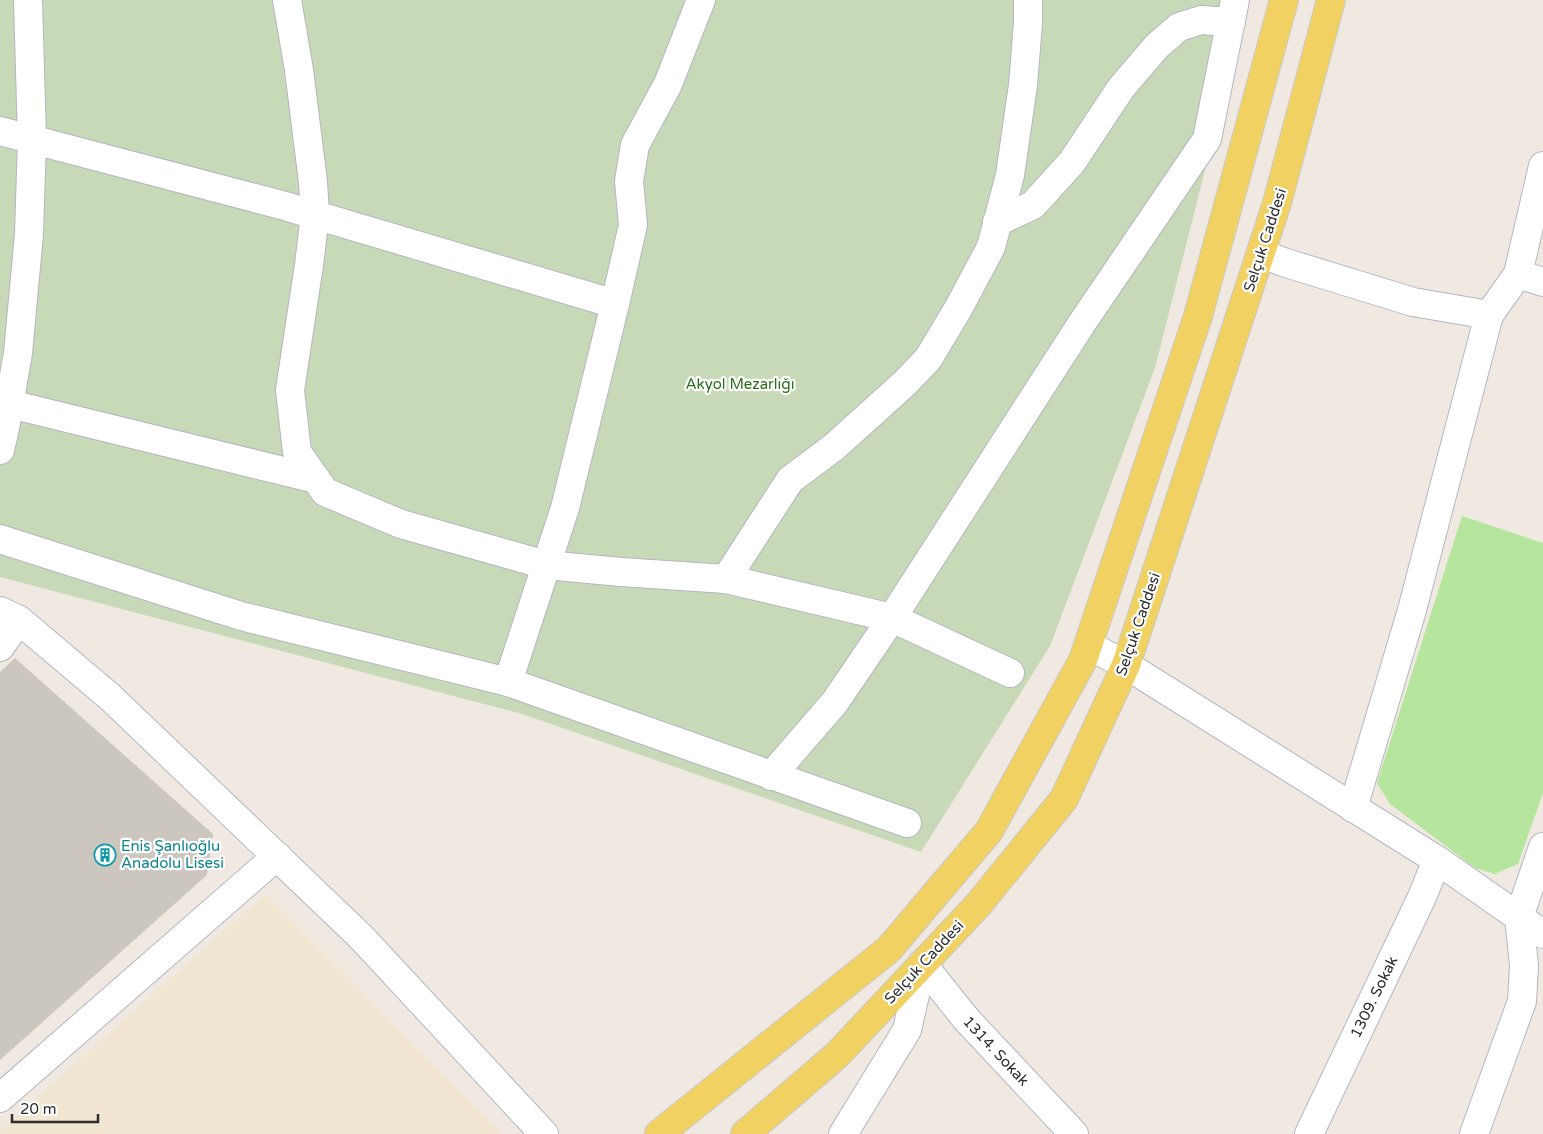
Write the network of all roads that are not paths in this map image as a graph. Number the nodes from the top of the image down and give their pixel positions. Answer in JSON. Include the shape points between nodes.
{"nodes":[{"id":1,"x":28,"y":0,"type":"edge"},
{"id":2,"x":287,"y":0,"type":"edge"},
{"id":3,"x":701,"y":0,"type":"edge"},
{"id":4,"x":1028,"y":0,"type":"edge"},
{"id":5,"x":1284,"y":0,"type":"edge"},
{"id":6,"x":1331,"y":0,"type":"edge"},
{"id":7,"x":1233,"y":11,"type":"edge"},
{"id":8,"x":0,"y":131,"type":"edge"},
{"id":9,"x":32,"y":139,"type":"junction"},
{"id":10,"x":1543,"y":166,"type":"edge"},
{"id":11,"x":315,"y":215,"type":"junction"},
{"id":12,"x":997,"y":222,"type":"junction"},
{"id":13,"x":1261,"y":253,"type":"junction"},
{"id":14,"x":1531,"y":278,"type":"edge"},
{"id":15,"x":615,"y":304,"type":"junction"},
{"id":16,"x":1489,"y":314,"type":"junction"},
{"id":17,"x":10,"y":404,"type":"junction"},
{"id":18,"x":0,"y":450,"type":"edge"},
{"id":19,"x":316,"y":480,"type":"junction"},
{"id":20,"x":0,"y":539,"type":"edge"},
{"id":21,"x":546,"y":565,"type":"junction"},
{"id":22,"x":726,"y":579,"type":"junction"},
{"id":23,"x":9,"y":616,"type":"edge"},
{"id":24,"x":892,"y":618,"type":"junction"},
{"id":25,"x":1088,"y":646,"type":"junction"},
{"id":26,"x":0,"y":647,"type":"edge"},
{"id":27,"x":1126,"y":665,"type":"junction"},
{"id":28,"x":1010,"y":673,"type":"dead end"},
{"id":29,"x":508,"y":682,"type":"junction"},
{"id":30,"x":771,"y":776,"type":"junction"},
{"id":31,"x":1354,"y":808,"type":"junction"},
{"id":32,"x":907,"y":823,"type":"dead end"},
{"id":33,"x":1543,"y":846,"type":"edge"},
{"id":34,"x":277,"y":856,"type":"junction"},
{"id":35,"x":1437,"y":860,"type":"junction"},
{"id":36,"x":1519,"y":917,"type":"junction"},
{"id":37,"x":1543,"y":934,"type":"edge"},
{"id":38,"x":922,"y":964,"type":"junction"},
{"id":39,"x":0,"y":1098,"type":"edge"},
{"id":40,"x":544,"y":1134,"type":"edge"},
{"id":41,"x":659,"y":1134,"type":"edge"},
{"id":42,"x":745,"y":1134,"type":"edge"},
{"id":43,"x":843,"y":1134,"type":"edge"},
{"id":44,"x":1074,"y":1134,"type":"edge"},
{"id":45,"x":1309,"y":1134,"type":"edge"},
{"id":46,"x":1474,"y":1134,"type":"edge"}],
"edges":[{"from":1,"to":9,"type":"street"},
{"from":2,"to":11,"type":"street","via":[[299,70]]},
{"from":3,"to":15,"type":"street","via":[[668,84],[635,145],[629,182],[632,225]]},
{"from":4,"to":12,"type":"street","via":[[1023,85],[1010,175]]},
{"from":5,"to":25,"type":"main road","via":[[1198,316]]},
{"from":6,"to":13,"type":"main road","name":"Selçuk Caddesi"},
{"from":7,"to":12,"type":"street","via":[[1179,27],[1157,46],[1121,88],[1072,162],[1033,205]]},
{"from":7,"to":24,"type":"street","via":[[1207,139],[1082,324]]},
{"from":8,"to":9,"type":"street"},
{"from":9,"to":11,"type":"street"},
{"from":9,"to":17,"type":"street","via":[[29,234]]},
{"from":10,"to":14,"type":"street"},
{"from":11,"to":15,"type":"street"},
{"from":11,"to":19,"type":"street","via":[[290,390],[297,452]]},
{"from":12,"to":22,"type":"street","via":[[991,246],[928,359],[834,447],[790,480]]},
{"from":13,"to":16,"type":"street","via":[[1413,302]]},
{"from":13,"to":27,"type":"main road","name":"Selçuk Caddesi"},
{"from":14,"to":16,"type":"street"},
{"from":15,"to":21,"type":"street","via":[[565,508]]},
{"from":16,"to":31,"type":"street","via":[[1412,610]]},
{"from":17,"to":18,"type":"street"},
{"from":17,"to":19,"type":"street"},
{"from":19,"to":21,"type":"street","via":[[325,492],[401,524]]},
{"from":20,"to":29,"type":"street","via":[[241,616]]},
{"from":21,"to":22,"type":"street"},
{"from":21,"to":29,"type":"street"},
{"from":22,"to":24,"type":"street"},
{"from":23,"to":26,"type":"street"},
{"from":23,"to":34,"type":"street","via":[[110,697]]},
{"from":24,"to":28,"type":"street"},
{"from":24,"to":30,"type":"street","via":[[835,702]]},
{"from":25,"to":27,"type":"street"},
{"from":25,"to":41,"type":"main road","via":[[989,831],[889,949]]},
{"from":27,"to":31,"type":"street"},
{"from":27,"to":38,"type":"main road","name":"Selçuk Caddesi","via":[[1064,800],[978,905]]},
{"from":29,"to":30,"type":"street"},
{"from":30,"to":32,"type":"street"},
{"from":31,"to":35,"type":"street"},
{"from":33,"to":36,"type":"street"},
{"from":34,"to":39,"type":"street"},
{"from":34,"to":40,"type":"street","via":[[361,937]]},
{"from":35,"to":36,"type":"street"},
{"from":35,"to":45,"type":"street","name":"1309. Sokak"},
{"from":36,"to":37,"type":"street"},
{"from":36,"to":46,"type":"street","via":[[1524,965],[1522,1001]]},
{"from":38,"to":42,"type":"main road","name":"Selçuk Caddesi","via":[[837,1054]]},
{"from":38,"to":43,"type":"street","via":[[907,1030]]},
{"from":38,"to":44,"type":"street","name":"1314. Sokak","via":[[967,1020]]}]}
